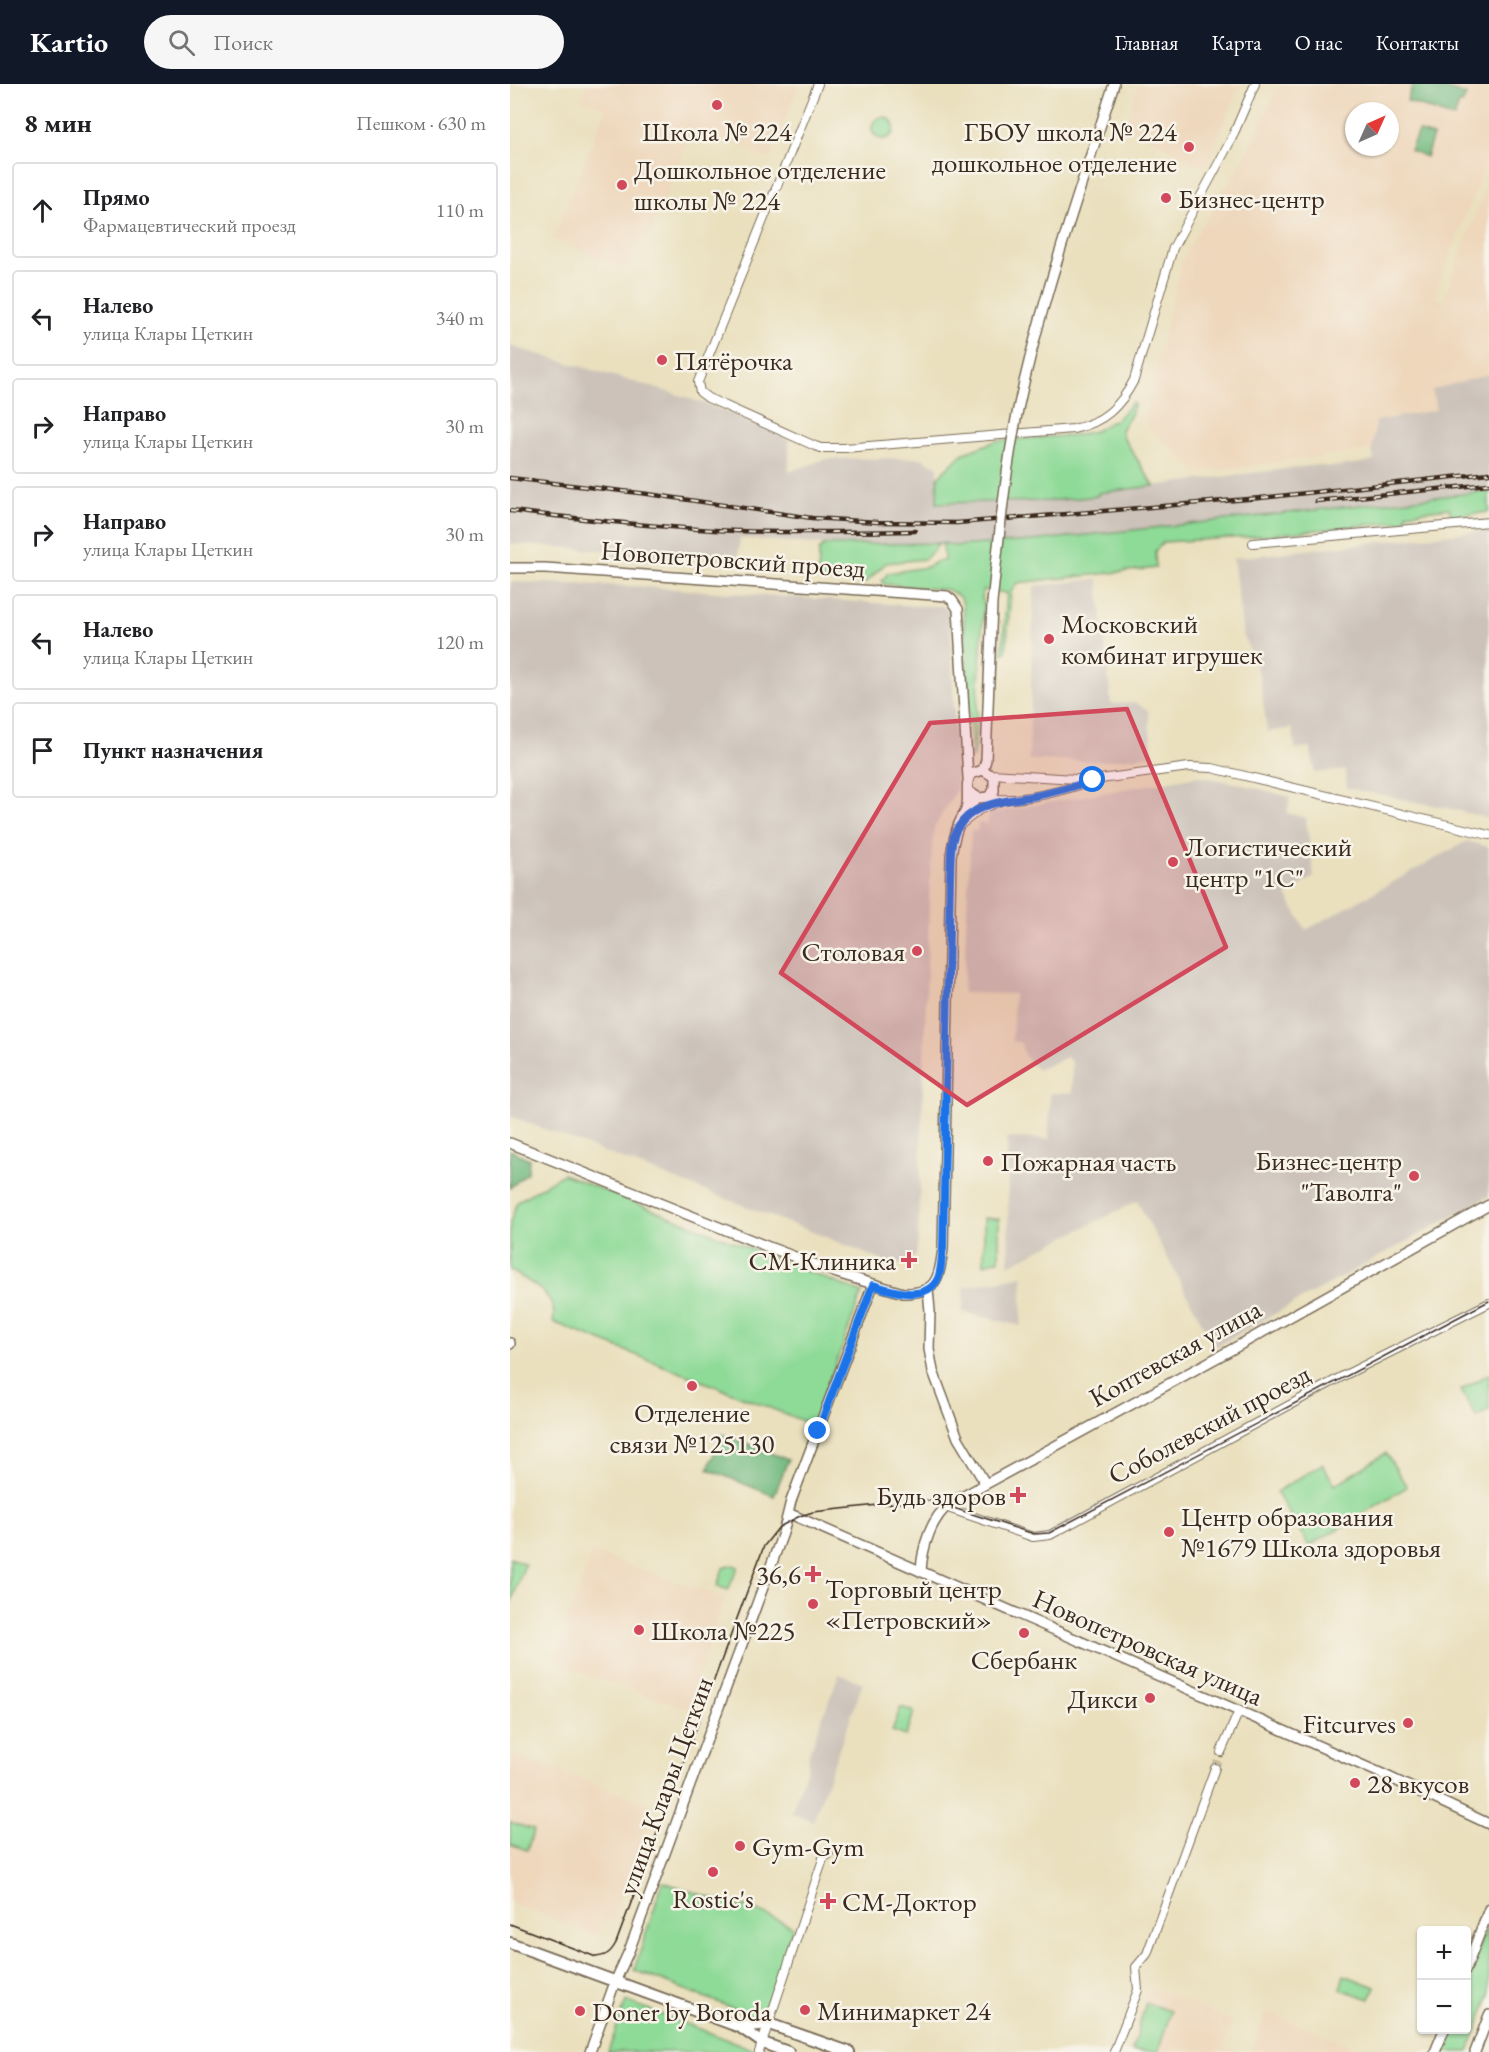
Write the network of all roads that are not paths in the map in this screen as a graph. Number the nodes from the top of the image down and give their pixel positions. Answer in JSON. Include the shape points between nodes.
{"nodes":[{"id":1,"x":818,"y":84,"type":"edge"},
{"id":2,"x":1114,"y":84,"type":"edge"},
{"id":3,"x":1255,"y":84,"type":"edge"},
{"id":4,"x":1489,"y":522,"type":"edge"},
{"id":5,"x":1253,"y":543,"type":"dead end"},
{"id":6,"x":510,"y":568,"type":"edge"},
{"id":7,"x":987,"y":772,"type":"junction"},
{"id":8,"x":968,"y":778,"type":"junction"},
{"id":9,"x":1093,"y":780,"type":"junction"},
{"id":10,"x":968,"y":791,"type":"junction"},
{"id":11,"x":981,"y":798,"type":"junction"},
{"id":12,"x":1003,"y":801,"type":"junction"},
{"id":13,"x":965,"y":814,"type":"junction"},
{"id":14,"x":957,"y":829,"type":"junction"},
{"id":15,"x":1489,"y":835,"type":"edge"},
{"id":16,"x":510,"y":1143,"type":"edge"},
{"id":17,"x":1489,"y":1204,"type":"edge"},
{"id":18,"x":873,"y":1285,"type":"junction"},
{"id":19,"x":928,"y":1288,"type":"junction"},
{"id":20,"x":1489,"y":1303,"type":"edge"},
{"id":21,"x":986,"y":1483,"type":"junction"},
{"id":22,"x":945,"y":1507,"type":"junction"},
{"id":23,"x":788,"y":1513,"type":"junction"},
{"id":24,"x":921,"y":1572,"type":"junction"},
{"id":25,"x":1239,"y":1711,"type":"junction"},
{"id":26,"x":1221,"y":1752,"type":"tunnel mouth"},
{"id":27,"x":1215,"y":1767,"type":"tunnel mouth"},
{"id":28,"x":1489,"y":1824,"type":"edge"},
{"id":29,"x":829,"y":1854,"type":"dead end"},
{"id":30,"x":1489,"y":1909,"type":"edge"},
{"id":31,"x":510,"y":1943,"type":"edge"},
{"id":32,"x":1471,"y":1958,"type":"edge"},
{"id":33,"x":615,"y":1982,"type":"junction"},
{"id":34,"x":1489,"y":2015,"type":"edge"},
{"id":35,"x":769,"y":2024,"type":"junction"},
{"id":36,"x":740,"y":2027,"type":"junction"},
{"id":37,"x":1442,"y":2034,"type":"edge"},
{"id":38,"x":761,"y":2048,"type":"edge"},
{"id":39,"x":590,"y":2052,"type":"edge"},
{"id":40,"x":788,"y":2052,"type":"edge"},
{"id":41,"x":849,"y":2052,"type":"edge"},
{"id":42,"x":1114,"y":2052,"type":"edge"},
{"id":43,"x":1435,"y":2052,"type":"edge"},
{"id":44,"x":1475,"y":2052,"type":"edge"}],
"edges":[{"from":1,"to":3,"type":"street","via":[[698,382],[700,392],[708,398],[821,448],[1036,433],[1089,426],[1112,412],[1134,380],[1173,248],[1231,140]]},
{"from":2,"to":7,"type":"street","bridge":true,"via":[[1051,278],[1018,411],[992,603]]},
{"from":4,"to":5,"type":"street"},
{"from":6,"to":8,"type":"street","name":"Новопетровский проезд","via":[[947,596],[958,609]]},
{"from":7,"to":8,"type":"street","via":[[974,771]]},
{"from":7,"to":9,"type":"street"},
{"from":7,"to":11,"type":"street","via":[[995,786],[991,794]]},
{"from":8,"to":10,"type":"street"},
{"from":9,"to":12,"type":"street"},
{"from":9,"to":15,"type":"street","via":[[1189,767],[1212,768]]},
{"from":10,"to":11,"type":"street"},
{"from":10,"to":13,"type":"street"},
{"from":11,"to":12,"type":"street"},
{"from":11,"to":13,"type":"street"},
{"from":12,"to":14,"type":"street","via":[[978,810]]},
{"from":13,"to":14,"type":"street"},
{"from":14,"to":19,"type":"street","via":[[950,879],[943,1249],[938,1278]]},
{"from":16,"to":18,"type":"street"},
{"from":17,"to":21,"type":"street","name":"Коптевская улица"},
{"from":18,"to":19,"type":"street","via":[[903,1293]]},
{"from":18,"to":23,"type":"street","name":"улица Клары Цеткин"},
{"from":19,"to":21,"type":"street","via":[[933,1371],[957,1438]]},
{"from":20,"to":22,"type":"street","name":"Соболевский проезд","via":[[1345,1375],[1050,1535],[1034,1537]]},
{"from":21,"to":22,"type":"street","name":"Коптевская улица"},
{"from":22,"to":24,"type":"street","via":[[933,1526]]},
{"from":23,"to":24,"type":"street","name":"Новопетровская улица"},
{"from":23,"to":33,"type":"street","name":"улица Клары Цеткин"},
{"from":24,"to":25,"type":"street","name":"Новопетровская улица"},
{"from":25,"to":26,"type":"street"},
{"from":25,"to":28,"type":"street","name":"Новопетровская улица"},
{"from":27,"to":42,"type":"street","via":[[1147,1954],[1136,1967],[1138,1990]]},
{"from":29,"to":35,"type":"street","via":[[822,1862]]},
{"from":30,"to":32,"type":"street"},
{"from":31,"to":33,"type":"main road"},
{"from":33,"to":36,"type":"main road"},
{"from":33,"to":39,"type":"street","name":"улица Клары Цеткин"},
{"from":34,"to":44,"type":"street"},
{"from":35,"to":36,"type":"main road"},
{"from":35,"to":38,"type":"street"},
{"from":35,"to":41,"type":"main road"},
{"from":36,"to":38,"type":"main road"},
{"from":37,"to":43,"type":"street"},
{"from":38,"to":40,"type":"main road"}]}
